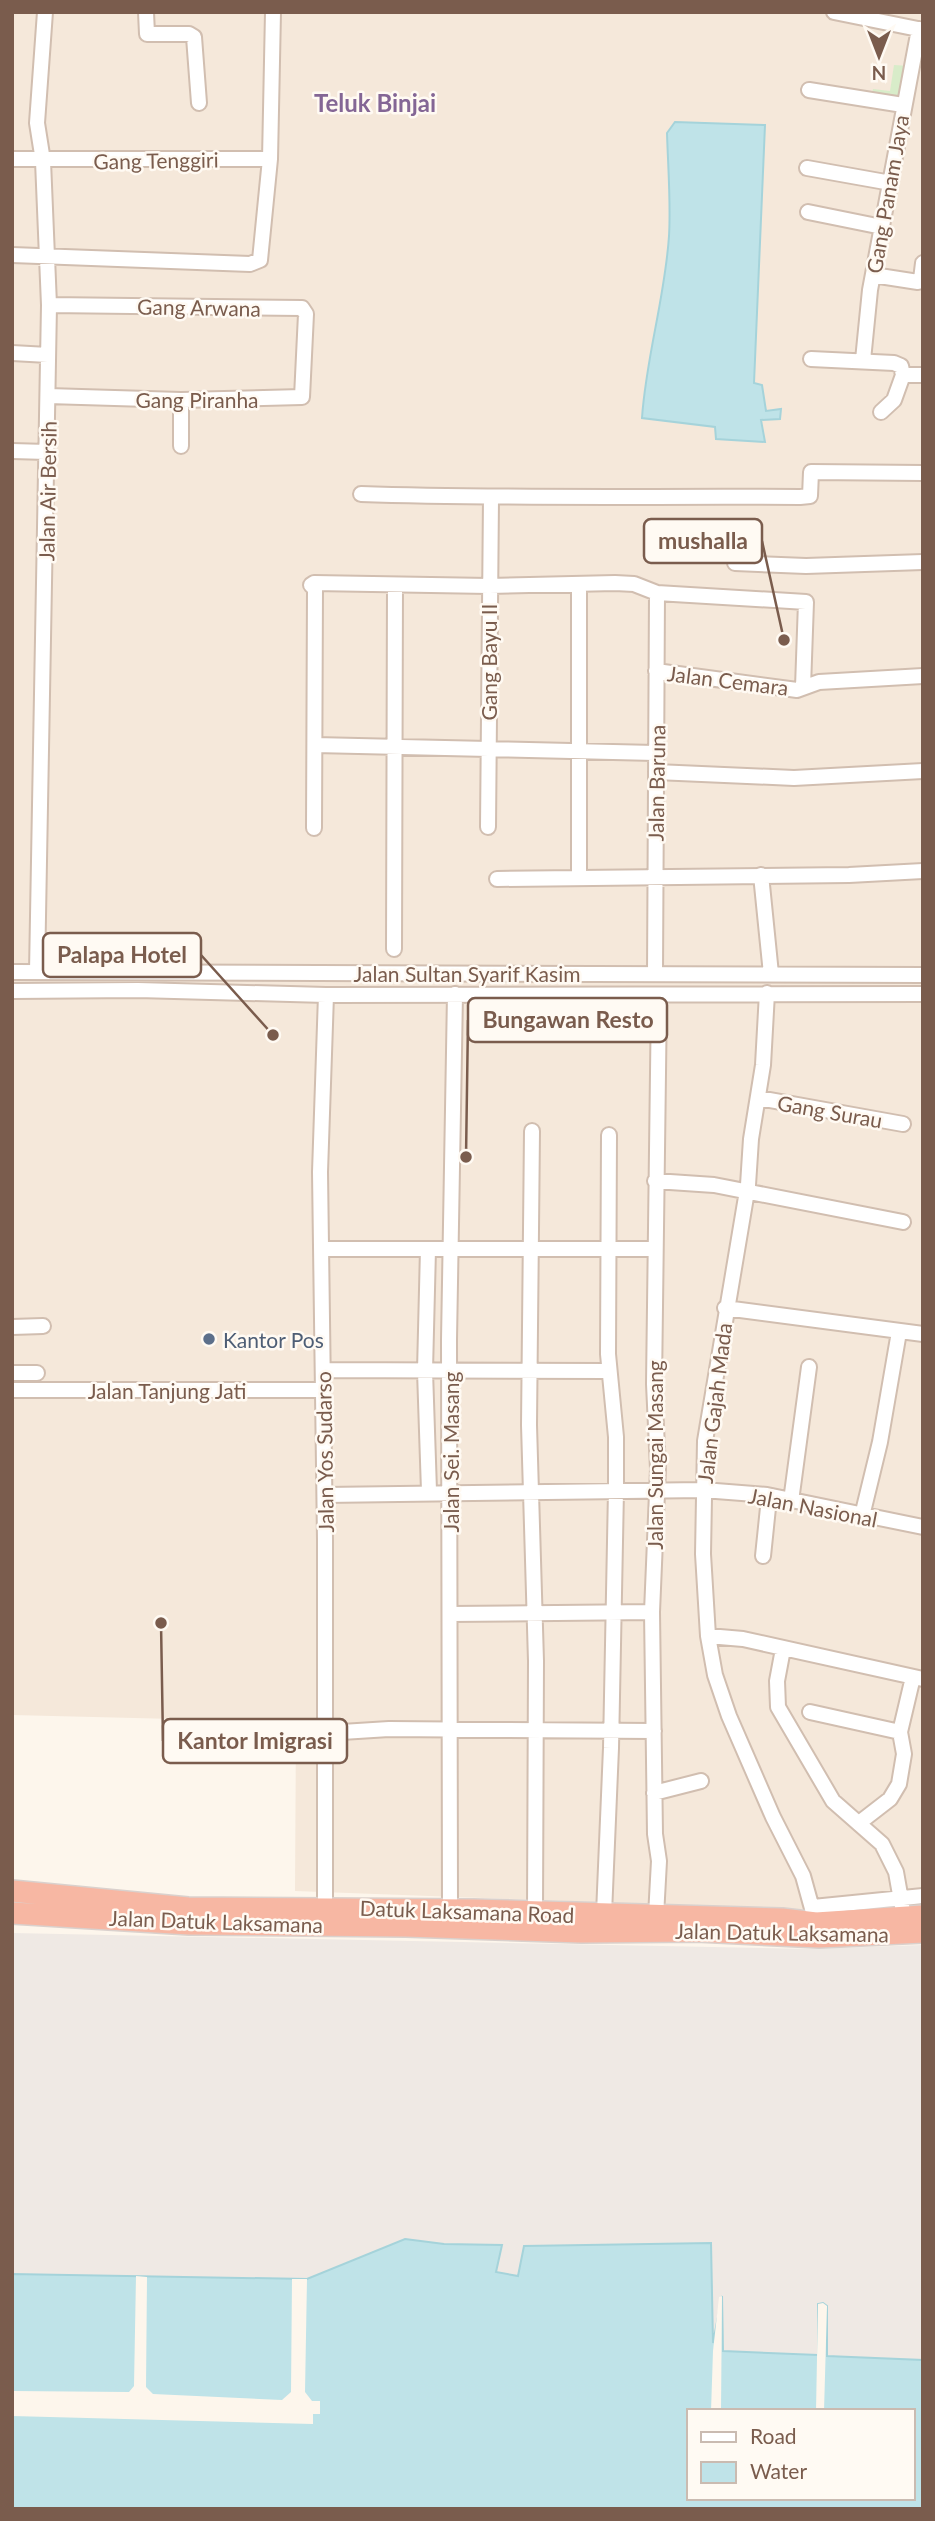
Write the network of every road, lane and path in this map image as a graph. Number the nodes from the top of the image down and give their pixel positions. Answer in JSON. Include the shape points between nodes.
{"nodes":[{"id":1,"x":45,"y":12,"type":"edge"},
{"id":2,"x":146,"y":12,"type":"edge"},
{"id":3,"x":273,"y":12,"type":"edge"},
{"id":4,"x":834,"y":12,"type":"edge"},
{"id":5,"x":921,"y":29,"type":"edge"},
{"id":6,"x":808,"y":90,"type":"dead end"},
{"id":7,"x":199,"y":103,"type":"dead end"},
{"id":8,"x":903,"y":106,"type":"junction"},
{"id":9,"x":12,"y":159,"type":"edge"},
{"id":10,"x":270,"y":159,"type":"junction"},
{"id":11,"x":43,"y":161,"type":"junction"},
{"id":12,"x":807,"y":168,"type":"dead end"},
{"id":13,"x":891,"y":183,"type":"junction"},
{"id":14,"x":808,"y":212,"type":"dead end"},
{"id":15,"x":882,"y":227,"type":"junction"},
{"id":16,"x":12,"y":254,"type":"edge"},
{"id":17,"x":45,"y":255,"type":"junction"},
{"id":18,"x":923,"y":263,"type":"edge"},
{"id":19,"x":873,"y":275,"type":"junction"},
{"id":20,"x":49,"y":304,"type":"junction"},
{"id":21,"x":12,"y":353,"type":"edge"},
{"id":22,"x":304,"y":354,"type":"joint"},
{"id":23,"x":48,"y":355,"type":"junction"},
{"id":24,"x":811,"y":359,"type":"dead end"},
{"id":25,"x":863,"y":360,"type":"junction"},
{"id":26,"x":903,"y":375,"type":"junction"},
{"id":27,"x":923,"y":375,"type":"edge"},
{"id":28,"x":48,"y":396,"type":"junction"},
{"id":29,"x":181,"y":400,"type":"junction"},
{"id":30,"x":881,"y":412,"type":"dead end"},
{"id":31,"x":181,"y":446,"type":"dead end"},
{"id":32,"x":12,"y":451,"type":"edge"},
{"id":33,"x":47,"y":452,"type":"junction"},
{"id":34,"x":923,"y":473,"type":"edge"},
{"id":35,"x":361,"y":494,"type":"dead end"},
{"id":36,"x":491,"y":498,"type":"junction"},
{"id":37,"x":923,"y":562,"type":"edge"},
{"id":38,"x":735,"y":563,"type":"dead end"},
{"id":39,"x":579,"y":584,"type":"junction"},
{"id":40,"x":395,"y":585,"type":"junction"},
{"id":41,"x":489,"y":586,"type":"junction"},
{"id":42,"x":657,"y":593,"type":"junction"},
{"id":43,"x":656,"y":671,"type":"junction"},
{"id":44,"x":923,"y":676,"type":"edge"},
{"id":45,"x":803,"y":687,"type":"junction"},
{"id":46,"x":315,"y":745,"type":"junction"},
{"id":47,"x":396,"y":748,"type":"junction"},
{"id":48,"x":488,"y":750,"type":"junction"},
{"id":49,"x":578,"y":752,"type":"junction"},
{"id":50,"x":655,"y":753,"type":"junction"},
{"id":51,"x":923,"y":771,"type":"edge"},
{"id":52,"x":656,"y":772,"type":"junction"},
{"id":53,"x":488,"y":827,"type":"dead end"},
{"id":54,"x":314,"y":828,"type":"dead end"},
{"id":55,"x":923,"y":870,"type":"edge"},
{"id":56,"x":579,"y":876,"type":"junction"},
{"id":57,"x":761,"y":876,"type":"junction"},
{"id":58,"x":654,"y":877,"type":"junction"},
{"id":59,"x":497,"y":879,"type":"dead end"},
{"id":60,"x":12,"y":972,"type":"edge"},
{"id":61,"x":37,"y":972,"type":"junction"},
{"id":62,"x":394,"y":972,"type":"junction"},
{"id":63,"x":655,"y":974,"type":"junction"},
{"id":64,"x":771,"y":974,"type":"junction"},
{"id":65,"x":923,"y":975,"type":"edge"},
{"id":66,"x":12,"y":991,"type":"edge"},
{"id":67,"x":767,"y":993,"type":"junction"},
{"id":68,"x":455,"y":994,"type":"junction"},
{"id":69,"x":923,"y":994,"type":"edge"},
{"id":70,"x":326,"y":995,"type":"junction"},
{"id":71,"x":659,"y":995,"type":"junction"},
{"id":72,"x":758,"y":1098,"type":"junction"},
{"id":73,"x":902,"y":1124,"type":"dead end"},
{"id":74,"x":532,"y":1131,"type":"dead end"},
{"id":75,"x":608,"y":1135,"type":"dead end"},
{"id":76,"x":655,"y":1181,"type":"junction"},
{"id":77,"x":746,"y":1193,"type":"junction"},
{"id":78,"x":903,"y":1222,"type":"dead end"},
{"id":79,"x":321,"y":1249,"type":"junction"},
{"id":80,"x":428,"y":1249,"type":"junction"},
{"id":81,"x":451,"y":1249,"type":"junction"},
{"id":82,"x":531,"y":1249,"type":"junction"},
{"id":83,"x":608,"y":1250,"type":"junction"},
{"id":84,"x":655,"y":1250,"type":"junction"},
{"id":85,"x":725,"y":1308,"type":"junction"},
{"id":86,"x":43,"y":1326,"type":"dead end"},
{"id":87,"x":12,"y":1327,"type":"edge"},
{"id":88,"x":899,"y":1332,"type":"junction"},
{"id":89,"x":923,"y":1335,"type":"edge"},
{"id":90,"x":426,"y":1340,"type":"junction"},
{"id":91,"x":449,"y":1340,"type":"junction"},
{"id":92,"x":809,"y":1367,"type":"dead end"},
{"id":93,"x":323,"y":1370,"type":"junction"},
{"id":94,"x":425,"y":1371,"type":"junction"},
{"id":95,"x":450,"y":1371,"type":"junction"},
{"id":96,"x":530,"y":1371,"type":"junction"},
{"id":97,"x":609,"y":1371,"type":"junction"},
{"id":98,"x":12,"y":1373,"type":"edge"},
{"id":99,"x":37,"y":1373,"type":"dead end"},
{"id":100,"x":12,"y":1390,"type":"edge"},
{"id":101,"x":322,"y":1390,"type":"junction"},
{"id":102,"x":426,"y":1415,"type":"junction"},
{"id":103,"x":449,"y":1415,"type":"junction"},
{"id":104,"x":657,"y":1489,"type":"junction"},
{"id":105,"x":530,"y":1490,"type":"junction"},
{"id":106,"x":616,"y":1490,"type":"junction"},
{"id":107,"x":703,"y":1490,"type":"junction"},
{"id":108,"x":429,"y":1491,"type":"junction"},
{"id":109,"x":451,"y":1492,"type":"junction"},
{"id":110,"x":325,"y":1495,"type":"junction"},
{"id":111,"x":768,"y":1498,"type":"junction"},
{"id":112,"x":791,"y":1501,"type":"junction"},
{"id":113,"x":862,"y":1516,"type":"junction"},
{"id":114,"x":923,"y":1527,"type":"edge"},
{"id":115,"x":763,"y":1556,"type":"dead end"},
{"id":116,"x":614,"y":1612,"type":"junction"},
{"id":117,"x":652,"y":1612,"type":"junction"},
{"id":118,"x":534,"y":1613,"type":"junction"},
{"id":119,"x":450,"y":1614,"type":"junction"},
{"id":120,"x":708,"y":1636,"type":"junction"},
{"id":121,"x":783,"y":1650,"type":"junction"},
{"id":122,"x":918,"y":1678,"type":"edge"},
{"id":123,"x":810,"y":1712,"type":"dead end"},
{"id":124,"x":448,"y":1730,"type":"junction"},
{"id":125,"x":534,"y":1730,"type":"junction"},
{"id":126,"x":611,"y":1730,"type":"junction"},
{"id":127,"x":654,"y":1731,"type":"junction"},
{"id":128,"x":900,"y":1732,"type":"junction"},
{"id":129,"x":326,"y":1733,"type":"junction"},
{"id":130,"x":701,"y":1781,"type":"dead end"},
{"id":131,"x":654,"y":1793,"type":"junction"},
{"id":132,"x":859,"y":1824,"type":"junction"},
{"id":133,"x":12,"y":1891,"type":"edge"},
{"id":134,"x":923,"y":1896,"type":"edge"},
{"id":135,"x":325,"y":1909,"type":"junction"},
{"id":136,"x":450,"y":1910,"type":"junction"},
{"id":137,"x":909,"y":1910,"type":"edge"},
{"id":138,"x":535,"y":1912,"type":"junction"},
{"id":139,"x":12,"y":1913,"type":"edge"},
{"id":140,"x":814,"y":1915,"type":"junction"},
{"id":141,"x":188,"y":1916,"type":"junction"},
{"id":142,"x":656,"y":1916,"type":"junction"},
{"id":143,"x":589,"y":1920,"type":"junction"},
{"id":144,"x":873,"y":1927,"type":"junction"},
{"id":145,"x":923,"y":1932,"type":"edge"}],
"edges":[{"from":1,"to":11,"type":"street","name":"Jalan Air Bersih","via":[[37,123]]},
{"from":2,"to":7,"type":"street","via":[[147,34],[194,37]]},
{"from":3,"to":10,"type":"street"},
{"from":4,"to":5,"type":"street"},
{"from":5,"to":8,"type":"street","name":"Gang Panam Jaya"},
{"from":6,"to":8,"type":"street"},
{"from":8,"to":13,"type":"street","name":"Gang Panam Jaya"},
{"from":9,"to":11,"type":"street","name":"Gang Tenggiri"},
{"from":10,"to":11,"type":"street","name":"Gang Tenggiri"},
{"from":10,"to":17,"type":"street","via":[[261,256],[253,264]]},
{"from":11,"to":17,"type":"street","name":"Jalan Air Bersih"},
{"from":12,"to":13,"type":"street"},
{"from":13,"to":15,"type":"street","name":"Gang Panam Jaya"},
{"from":14,"to":15,"type":"street"},
{"from":15,"to":19,"type":"street","name":"Gang Panam Jaya"},
{"from":16,"to":17,"type":"street"},
{"from":17,"to":20,"type":"street","name":"Jalan Air Bersih"},
{"from":18,"to":19,"type":"street","via":[[918,282]]},
{"from":19,"to":25,"type":"street","name":"Gang Panam Jaya"},
{"from":20,"to":22,"type":"street","name":"Gang Arwana","via":[[302,308],[306,314]]},
{"from":20,"to":23,"type":"street","name":"Jalan Air Bersih"},
{"from":21,"to":23,"type":"street"},
{"from":22,"to":29,"type":"street","name":"Gang Piranha","via":[[302,397]]},
{"from":23,"to":28,"type":"street","name":"Jalan Air Bersih"},
{"from":24,"to":25,"type":"street"},
{"from":25,"to":26,"type":"street","via":[[894,363],[901,366]]},
{"from":26,"to":27,"type":"street"},
{"from":26,"to":30,"type":"street","via":[[894,400]]},
{"from":28,"to":29,"type":"street","name":"Gang Piranha"},
{"from":28,"to":33,"type":"street","name":"Jalan Air Bersih"},
{"from":29,"to":31,"type":"street"},
{"from":32,"to":33,"type":"street"},
{"from":33,"to":61,"type":"street","name":"Jalan Air Bersih"},
{"from":34,"to":36,"type":"street","via":[[811,472],[808,497]]},
{"from":35,"to":36,"type":"street"},
{"from":36,"to":41,"type":"street","name":"Gang Bayu II"},
{"from":37,"to":38,"type":"street"},
{"from":39,"to":41,"type":"street"},
{"from":39,"to":42,"type":"street","via":[[634,584]]},
{"from":39,"to":49,"type":"street"},
{"from":40,"to":41,"type":"street"},
{"from":40,"to":46,"type":"street","via":[[311,585],[315,589]]},
{"from":40,"to":47,"type":"street"},
{"from":41,"to":48,"type":"street","name":"Gang Bayu II"},
{"from":42,"to":43,"type":"street","name":"Jalan Baruna"},
{"from":42,"to":45,"type":"street","via":[[806,602]]},
{"from":43,"to":45,"type":"street","name":"Jalan Cemara","via":[[797,690]]},
{"from":43,"to":50,"type":"street","name":"Jalan Baruna"},
{"from":44,"to":45,"type":"street","name":"Jalan Cemara","via":[[830,681]]},
{"from":46,"to":47,"type":"street"},
{"from":46,"to":54,"type":"street"},
{"from":47,"to":48,"type":"street"},
{"from":47,"to":62,"type":"street"},
{"from":48,"to":49,"type":"street"},
{"from":48,"to":53,"type":"street","name":"Gang Bayu II"},
{"from":49,"to":50,"type":"street"},
{"from":49,"to":56,"type":"street"},
{"from":50,"to":52,"type":"street","name":"Jalan Baruna"},
{"from":51,"to":52,"type":"street","via":[[794,778]]},
{"from":52,"to":58,"type":"street","name":"Jalan Baruna"},
{"from":55,"to":57,"type":"street"},
{"from":56,"to":58,"type":"street"},
{"from":56,"to":59,"type":"street"},
{"from":57,"to":58,"type":"street"},
{"from":57,"to":64,"type":"street"},
{"from":58,"to":63,"type":"street","name":"Jalan Baruna"},
{"from":60,"to":61,"type":"street","name":"Jalan Sultan Syarif Kasim"},
{"from":61,"to":62,"type":"street","name":"Jalan Sultan Syarif Kasim"},
{"from":62,"to":63,"type":"street","name":"Jalan Sultan Syarif Kasim"},
{"from":63,"to":64,"type":"street","name":"Jalan Sultan Syarif Kasim"},
{"from":64,"to":65,"type":"street","name":"Jalan Sultan Syarif Kasim"},
{"from":66,"to":70,"type":"street","name":"Jalan Sultan Syarif Kasim"},
{"from":67,"to":69,"type":"street","name":"Jalan Sultan Syarif Kasim"},
{"from":67,"to":71,"type":"street","name":"Jalan Sultan Syarif Kasim"},
{"from":67,"to":72,"type":"street","name":"Jalan Gajah Mada"},
{"from":68,"to":70,"type":"street","name":"Jalan Sultan Syarif Kasim"},
{"from":68,"to":71,"type":"street","name":"Jalan Sultan Syarif Kasim"},
{"from":68,"to":81,"type":"street","name":"Jalan Sei. Masang"},
{"from":70,"to":79,"type":"street","name":"Jalan Yos Sudarso"},
{"from":71,"to":76,"type":"street","name":"Jalan Sungai Masang"},
{"from":72,"to":73,"type":"street","name":"Gang Surau"},
{"from":72,"to":77,"type":"street","name":"Jalan Gajah Mada"},
{"from":74,"to":82,"type":"street"},
{"from":75,"to":83,"type":"street"},
{"from":76,"to":77,"type":"street","via":[[714,1185]]},
{"from":76,"to":84,"type":"street","name":"Jalan Sungai Masang"},
{"from":77,"to":78,"type":"street"},
{"from":77,"to":85,"type":"street","name":"Jalan Gajah Mada"},
{"from":79,"to":80,"type":"street"},
{"from":79,"to":93,"type":"street","name":"Jalan Yos Sudarso"},
{"from":80,"to":81,"type":"street"},
{"from":80,"to":90,"type":"street"},
{"from":81,"to":82,"type":"street"},
{"from":81,"to":91,"type":"street","name":"Jalan Sei. Masang"},
{"from":82,"to":83,"type":"street"},
{"from":82,"to":96,"type":"street"},
{"from":83,"to":84,"type":"street"},
{"from":83,"to":97,"type":"street"},
{"from":84,"to":104,"type":"street","name":"Jalan Sungai Masang"},
{"from":85,"to":88,"type":"street"},
{"from":85,"to":107,"type":"street","name":"Jalan Gajah Mada","via":[[705,1441]]},
{"from":86,"to":87,"type":"street"},
{"from":88,"to":89,"type":"street"},
{"from":88,"to":113,"type":"street"},
{"from":90,"to":91,"type":"street"},
{"from":90,"to":94,"type":"street"},
{"from":91,"to":95,"type":"street","name":"Jalan Sei. Masang"},
{"from":92,"to":112,"type":"street"},
{"from":93,"to":94,"type":"street"},
{"from":93,"to":101,"type":"street","name":"Jalan Yos Sudarso"},
{"from":94,"to":95,"type":"street"},
{"from":94,"to":102,"type":"street"},
{"from":95,"to":96,"type":"street"},
{"from":95,"to":103,"type":"street","name":"Jalan Sei. Masang"},
{"from":96,"to":97,"type":"street"},
{"from":96,"to":105,"type":"street"},
{"from":97,"to":106,"type":"street"},
{"from":98,"to":99,"type":"street"},
{"from":100,"to":101,"type":"street","name":"Jalan Tanjung Jati"},
{"from":101,"to":110,"type":"street","name":"Jalan Yos Sudarso"},
{"from":102,"to":103,"type":"street"},
{"from":102,"to":108,"type":"street"},
{"from":103,"to":109,"type":"street","name":"Jalan Sei. Masang"},
{"from":104,"to":106,"type":"street","name":"Jalan Nasional"},
{"from":104,"to":107,"type":"street","name":"Jalan Nasional"},
{"from":104,"to":117,"type":"street","name":"Jalan Sungai Masang"},
{"from":105,"to":106,"type":"street","name":"Jalan Nasional"},
{"from":105,"to":109,"type":"street","name":"Jalan Nasional"},
{"from":105,"to":118,"type":"street"},
{"from":106,"to":116,"type":"street"},
{"from":107,"to":111,"type":"street","name":"Jalan Nasional"},
{"from":107,"to":120,"type":"street","name":"Jalan Gajah Mada"},
{"from":108,"to":109,"type":"street","name":"Jalan Nasional"},
{"from":108,"to":110,"type":"street","name":"Jalan Nasional"},
{"from":109,"to":119,"type":"street","name":"Jalan Sei. Masang"},
{"from":110,"to":129,"type":"street","name":"Jalan Yos Sudarso"},
{"from":111,"to":112,"type":"street","name":"Jalan Nasional"},
{"from":111,"to":115,"type":"street"},
{"from":112,"to":113,"type":"street","name":"Jalan Nasional"},
{"from":113,"to":114,"type":"street","name":"Jalan Nasional"},
{"from":116,"to":117,"type":"street"},
{"from":116,"to":118,"type":"street"},
{"from":116,"to":126,"type":"street"},
{"from":117,"to":127,"type":"street","name":"Jalan Sungai Masang"},
{"from":118,"to":119,"type":"street"},
{"from":118,"to":125,"type":"street"},
{"from":119,"to":124,"type":"street","name":"Jalan Sei. Masang"},
{"from":120,"to":121,"type":"street"},
{"from":120,"to":140,"type":"street","name":"Jalan Gajah Mada","via":[[729,1716],[803,1876]]},
{"from":121,"to":122,"type":"street"},
{"from":121,"to":132,"type":"street","via":[[778,1707],[833,1801]]},
{"from":122,"to":128,"type":"street"},
{"from":123,"to":128,"type":"street"},
{"from":124,"to":125,"type":"street"},
{"from":124,"to":129,"type":"street"},
{"from":124,"to":136,"type":"street","name":"Jalan Sei. Masang"},
{"from":125,"to":126,"type":"street"},
{"from":125,"to":138,"type":"street"},
{"from":126,"to":127,"type":"street"},
{"from":126,"to":143,"type":"street"},
{"from":127,"to":131,"type":"street","name":"Jalan Sungai Masang"},
{"from":128,"to":132,"type":"street","via":[[904,1754],[899,1784],[890,1799]]},
{"from":129,"to":135,"type":"street","name":"Jalan Yos Sudarso"},
{"from":130,"to":131,"type":"street"},
{"from":131,"to":142,"type":"street","name":"Jalan Sungai Masang","via":[[659,1861]]},
{"from":132,"to":137,"type":"street","via":[[888,1853]]},
{"from":133,"to":141,"type":"highway","name":"Datuk Laksamana Road"},
{"from":134,"to":137,"type":"street"},
{"from":135,"to":136,"type":"highway","name":"Datuk Laksamana Road"},
{"from":135,"to":141,"type":"highway","name":"Datuk Laksamana Road"},
{"from":136,"to":138,"type":"highway","name":"Datuk Laksamana Road"},
{"from":137,"to":140,"type":"street"},
{"from":137,"to":144,"type":"highway","name":"Datuk Laksamana Road"},
{"from":138,"to":143,"type":"highway","name":"Datuk Laksamana Road"},
{"from":139,"to":141,"type":"highway","name":"Jalan Datuk Laksamana"},
{"from":140,"to":142,"type":"highway","name":"Datuk Laksamana Road","via":[[782,1919]]},
{"from":140,"to":144,"type":"highway","name":"Datuk Laksamana Road"},
{"from":141,"to":143,"type":"highway","name":"Jalan Datuk Laksamana","via":[[406,1926]]},
{"from":142,"to":143,"type":"highway","name":"Datuk Laksamana Road"},
{"from":143,"to":144,"type":"highway","name":"Jalan Datuk Laksamana"},
{"from":144,"to":145,"type":"highway","name":"Jalan Datuk Laksamana"}]}
